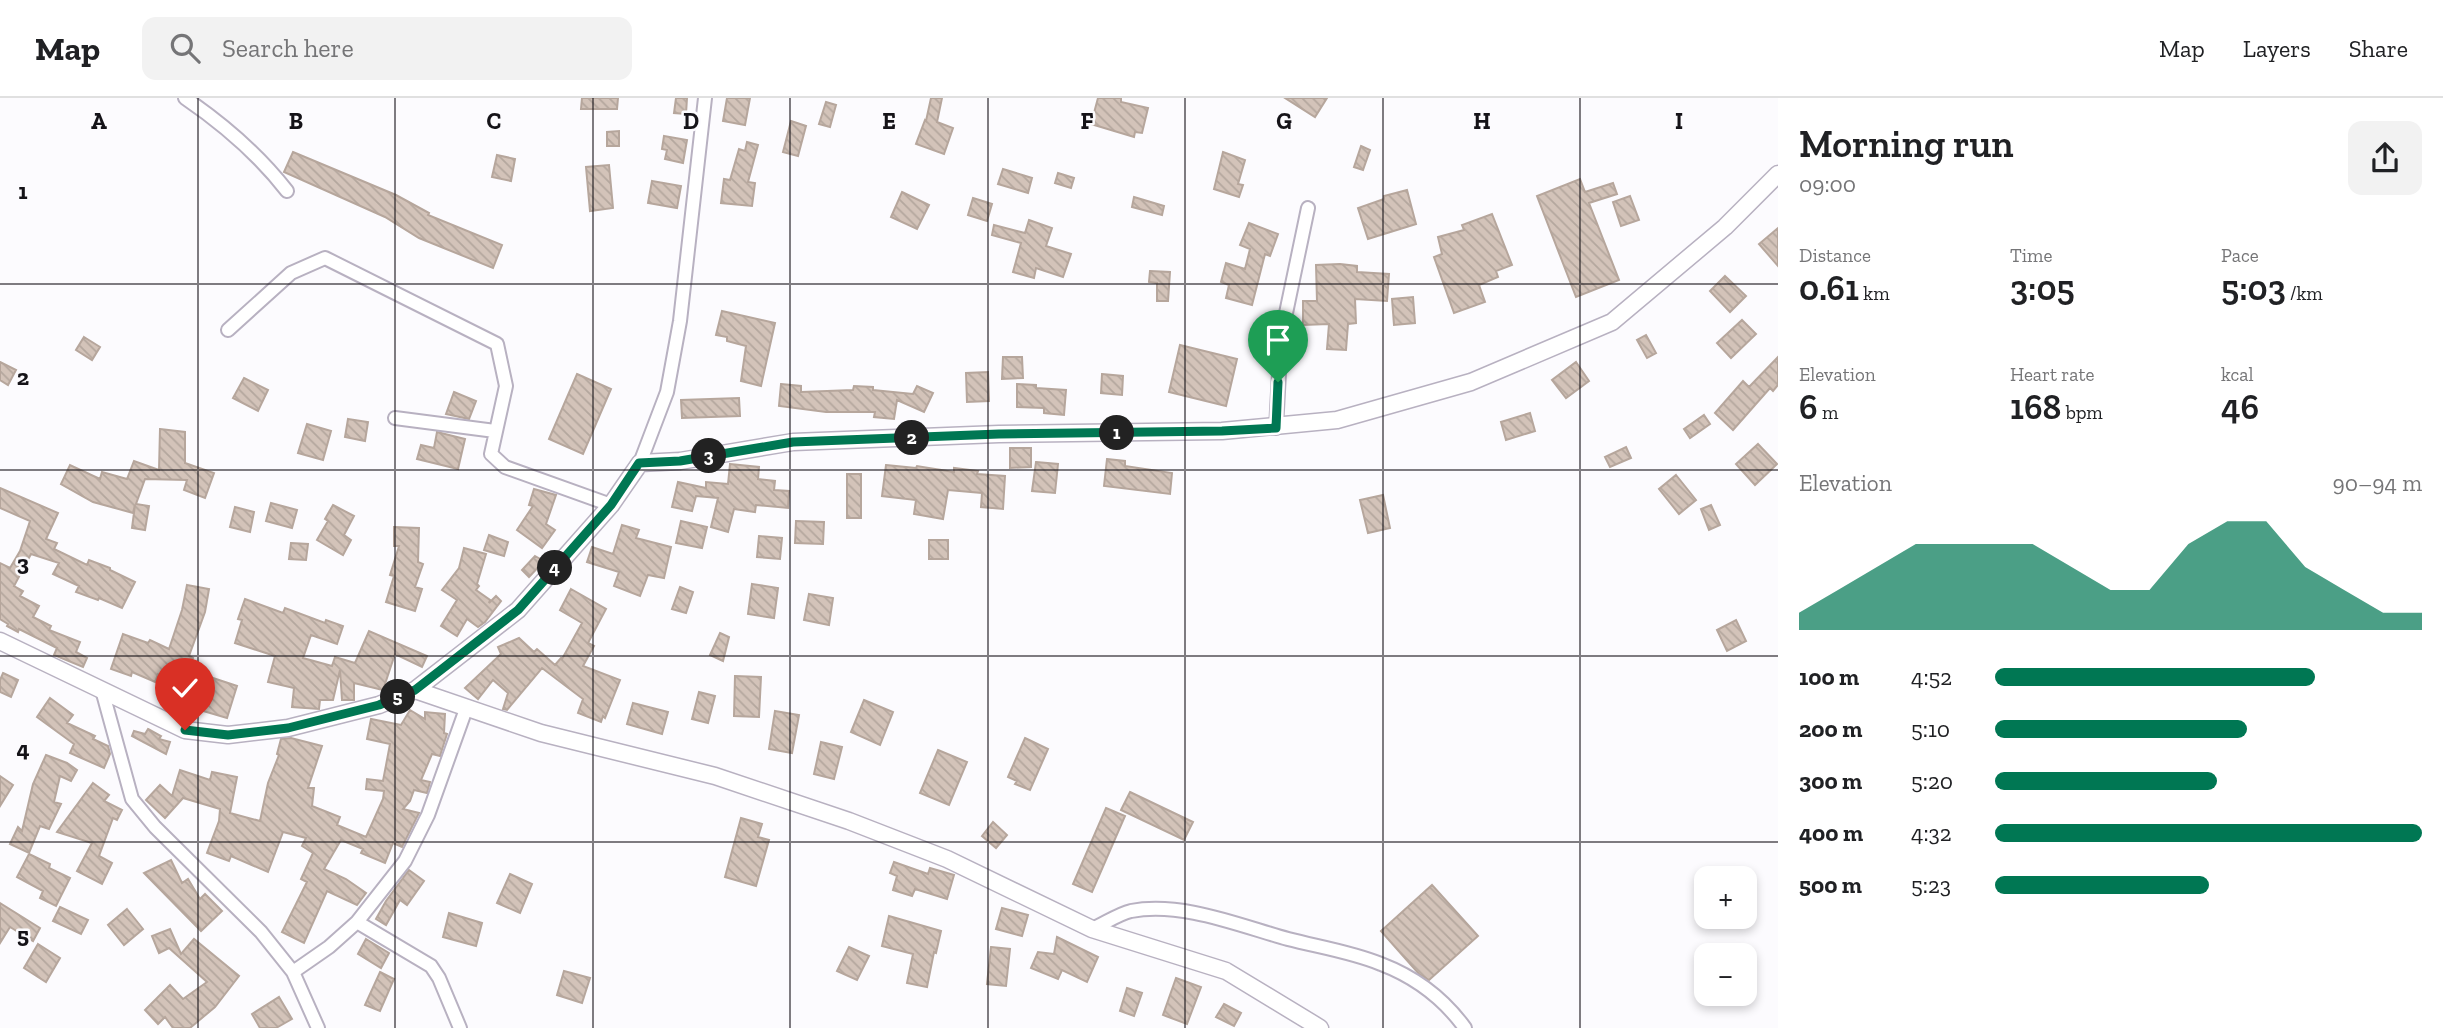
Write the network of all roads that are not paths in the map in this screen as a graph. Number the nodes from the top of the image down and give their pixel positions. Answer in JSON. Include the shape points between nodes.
{"nodes":[{"id":1,"x":185,"y":98,"type":"edge"},
{"id":2,"x":705,"y":98,"type":"edge"},
{"id":3,"x":1778,"y":174,"type":"edge"},
{"id":4,"x":287,"y":191,"type":"dead end"},
{"id":5,"x":1308,"y":208,"type":"dead end"},
{"id":6,"x":228,"y":330,"type":"dead end"},
{"id":7,"x":396,"y":418,"type":"dead end"},
{"id":8,"x":1276,"y":428,"type":"junction"},
{"id":9,"x":495,"y":431,"type":"junction"},
{"id":10,"x":639,"y":463,"type":"junction"},
{"id":11,"x":611,"y":505,"type":"junction"},
{"id":12,"x":0,"y":641,"type":"edge"},
{"id":13,"x":102,"y":690,"type":"junction"},
{"id":14,"x":415,"y":690,"type":"junction"},
{"id":15,"x":466,"y":709,"type":"junction"},
{"id":16,"x":357,"y":922,"type":"junction"},
{"id":17,"x":1092,"y":929,"type":"junction"},
{"id":18,"x":293,"y":972,"type":"junction"},
{"id":19,"x":318,"y":1028,"type":"edge"},
{"id":20,"x":460,"y":1028,"type":"edge"},
{"id":21,"x":1320,"y":1028,"type":"edge"},
{"id":22,"x":1465,"y":1028,"type":"edge"}],
"edges":[{"from":1,"to":4,"type":"street","via":[[268,166]]},
{"from":2,"to":10,"type":"street","via":[[670,380]]},
{"from":3,"to":8,"type":"street","via":[[1725,227],[1612,322],[1471,382],[1337,420]]},
{"from":5,"to":8,"type":"street","via":[[1281,337]]},
{"from":6,"to":9,"type":"street","via":[[291,273],[325,258],[497,344],[506,386]]},
{"from":7,"to":9,"type":"street"},
{"from":8,"to":10,"type":"street","via":[[793,442],[680,461]]},
{"from":9,"to":11,"type":"street","via":[[491,454],[505,467]]},
{"from":10,"to":11,"type":"street"},
{"from":11,"to":14,"type":"street","via":[[518,610]]},
{"from":12,"to":13,"type":"street"},
{"from":13,"to":14,"type":"street","via":[[185,730],[228,735],[288,728],[379,705]]},
{"from":13,"to":18,"type":"street","via":[[132,799],[261,932]]},
{"from":14,"to":15,"type":"street"},
{"from":15,"to":16,"type":"street","via":[[428,815],[405,861]]},
{"from":15,"to":17,"type":"street","via":[[541,733],[715,776],[849,821],[947,859]]},
{"from":16,"to":18,"type":"street"},
{"from":16,"to":20,"type":"street","via":[[431,966]]},
{"from":17,"to":21,"type":"street","via":[[1226,971]]},
{"from":17,"to":22,"type":"street","via":[[1130,911],[1217,916],[1382,964],[1436,995]]},
{"from":18,"to":19,"type":"street"}]}
